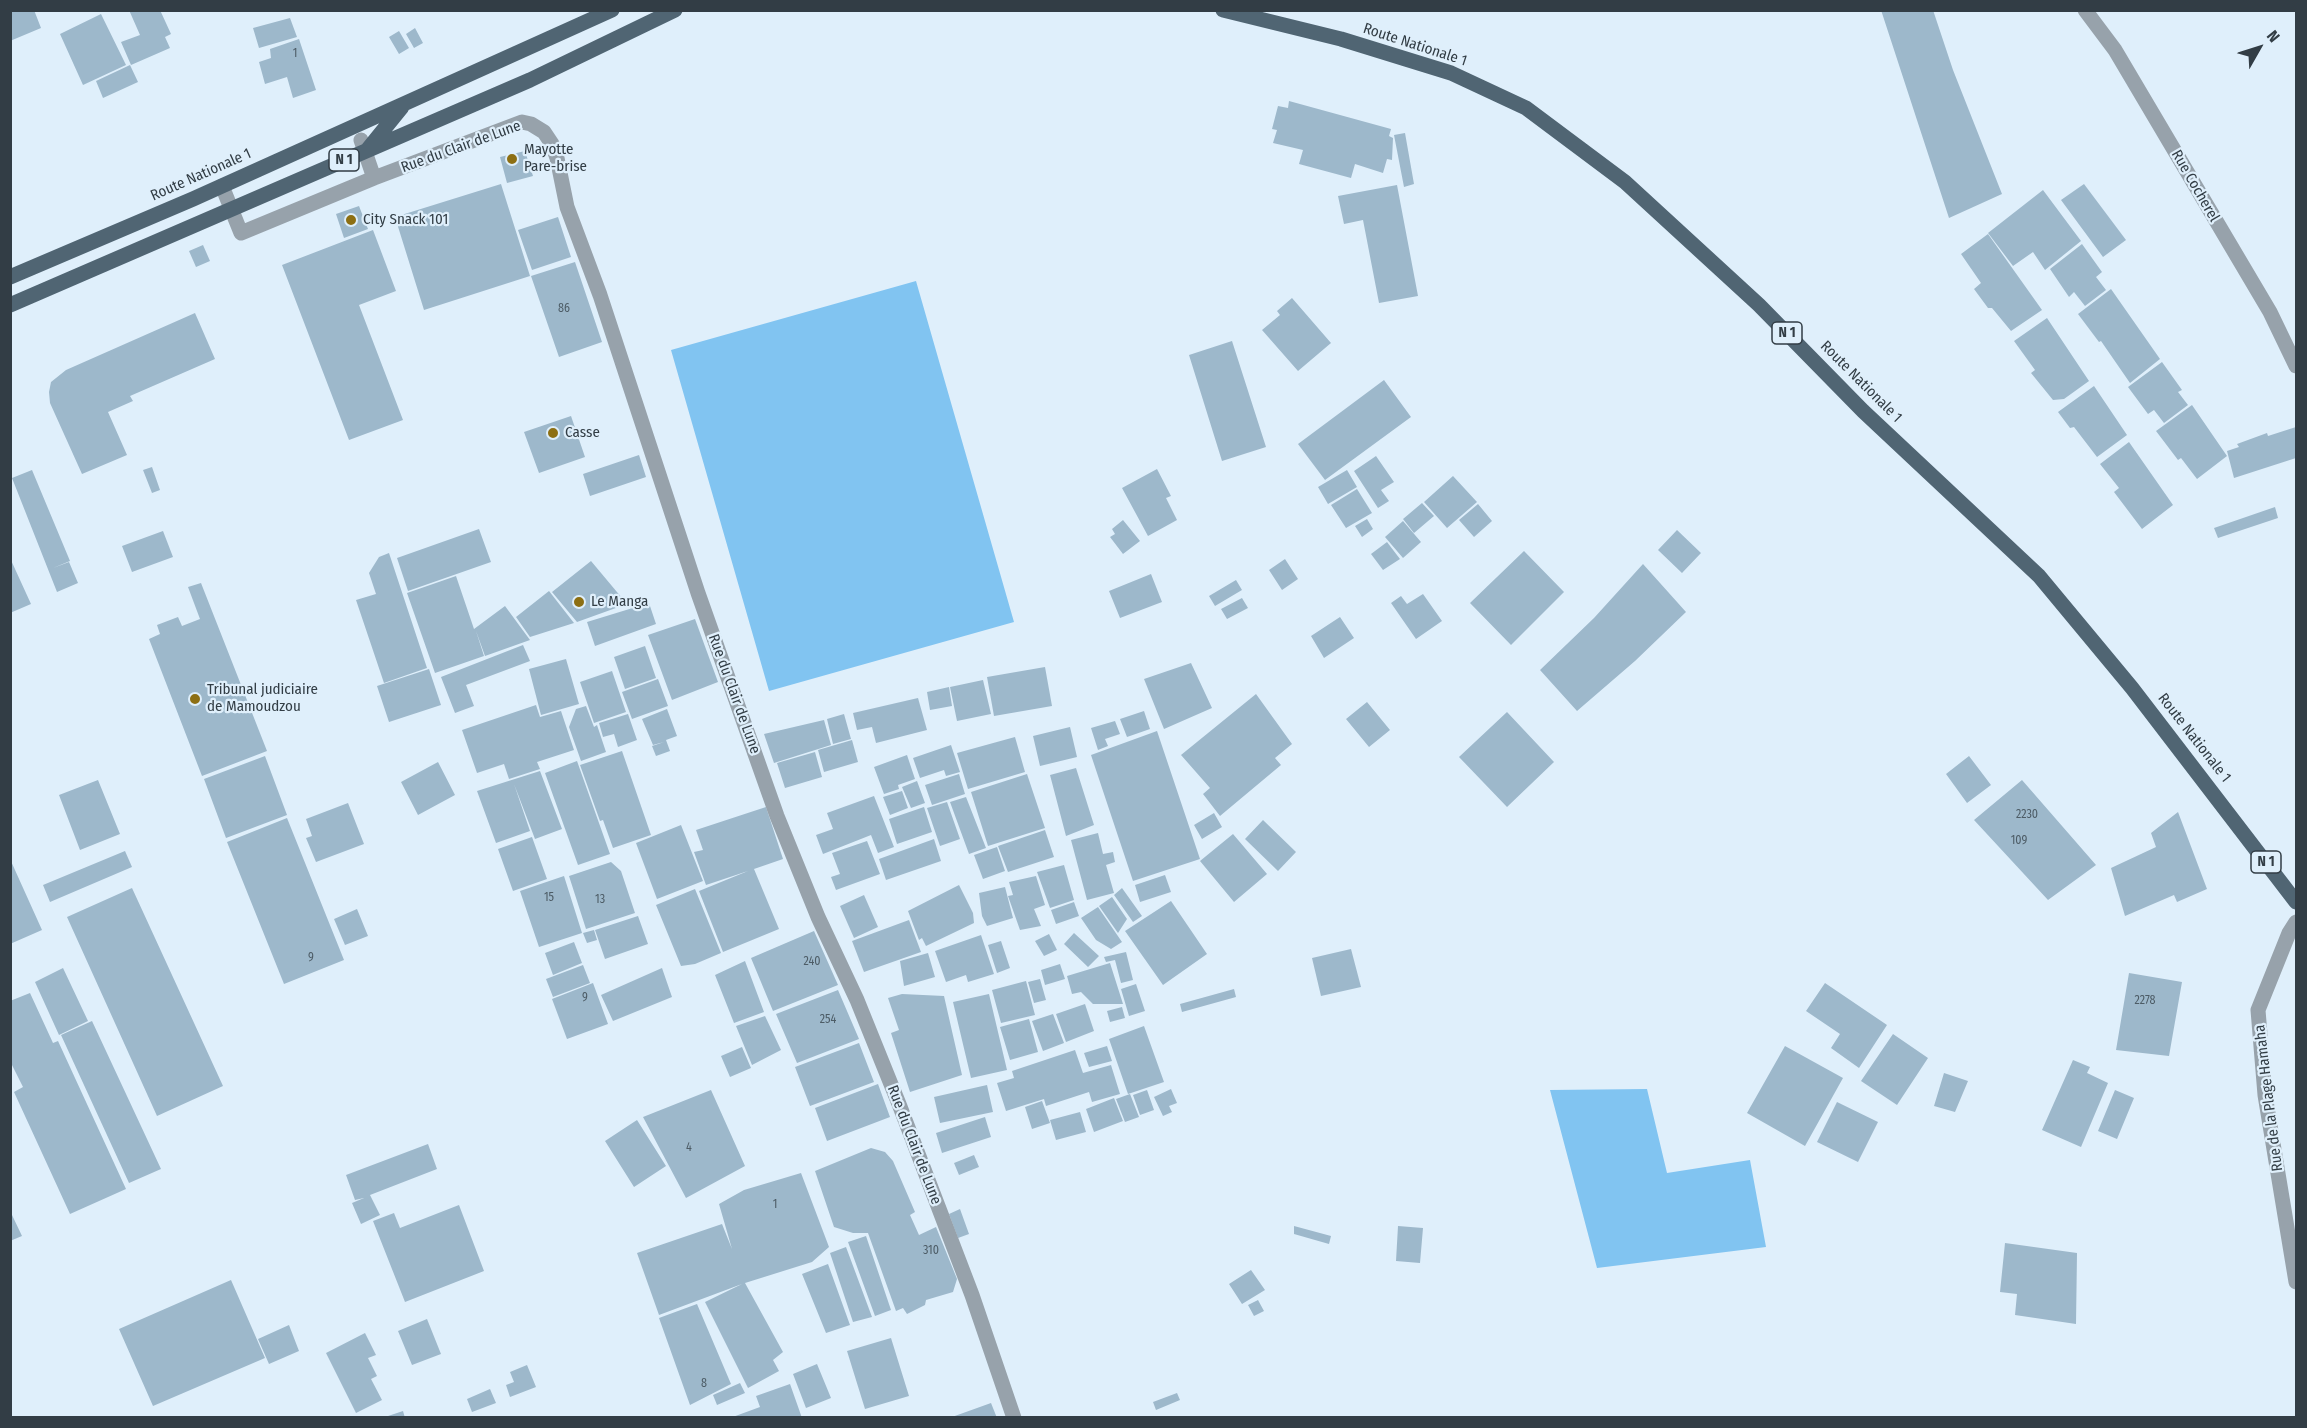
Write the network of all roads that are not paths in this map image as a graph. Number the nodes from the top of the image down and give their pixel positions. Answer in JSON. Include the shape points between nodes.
{"nodes":[{"id":1,"x":612,"y":10,"type":"edge"},
{"id":2,"x":675,"y":10,"type":"edge"},
{"id":3,"x":1223,"y":10,"type":"edge"},
{"id":4,"x":2085,"y":10,"type":"edge"},
{"id":5,"x":404,"y":104,"type":"junction"},
{"id":6,"x":363,"y":146,"type":"junction"},
{"id":7,"x":374,"y":178,"type":"junction"},
{"id":8,"x":222,"y":186,"type":"junction"},
{"id":9,"x":230,"y":209,"type":"junction"},
{"id":10,"x":10,"y":277,"type":"edge"},
{"id":11,"x":10,"y":305,"type":"edge"},
{"id":12,"x":2296,"y":366,"type":"edge"},
{"id":13,"x":2296,"y":902,"type":"edge"},
{"id":14,"x":2296,"y":922,"type":"edge"},
{"id":15,"x":2296,"y":1282,"type":"edge"},
{"id":16,"x":1014,"y":1418,"type":"edge"}],
"edges":[{"from":1,"to":5,"type":"main road","name":"Route Nationale 1","number":"N 1"},
{"from":2,"to":6,"type":"main road","name":"Route Nationale 1","number":"N 1","via":[[530,80]]},
{"from":3,"to":13,"type":"main road","name":"Route Nationale 1","number":"N 1","via":[[1341,39],[1451,73],[1526,108],[1625,182],[1759,305],[1863,411],[2039,576],[2132,688]]},
{"from":4,"to":12,"type":"street","name":"Rue Cocherel","via":[[2115,50],[2270,312]]},
{"from":5,"to":6,"type":"main road","name":"Route Nationale 1","number":"N 1"},
{"from":5,"to":8,"type":"main road","name":"Route Nationale 1","number":"N 1"},
{"from":6,"to":7,"type":"street"},
{"from":6,"to":9,"type":"main road","name":"Route Nationale 1","number":"N 1"},
{"from":7,"to":9,"type":"street","name":"Rue du Clair de Lune","via":[[241,233]]},
{"from":7,"to":16,"type":"street","name":"Rue du Clair de Lune","via":[[522,122],[544,132],[552,144],[567,207],[777,816],[899,1104]]},
{"from":8,"to":9,"type":"street","name":"Rue du Clair de Lune"},
{"from":8,"to":10,"type":"main road","name":"Route Nationale 1","number":"N 1"},
{"from":9,"to":11,"type":"main road","name":"Route Nationale 1","number":"N 1"},
{"from":14,"to":15,"type":"street","name":"Rue de la Plage Hamaha","via":[[2259,1010],[2265,1095]]}]}
